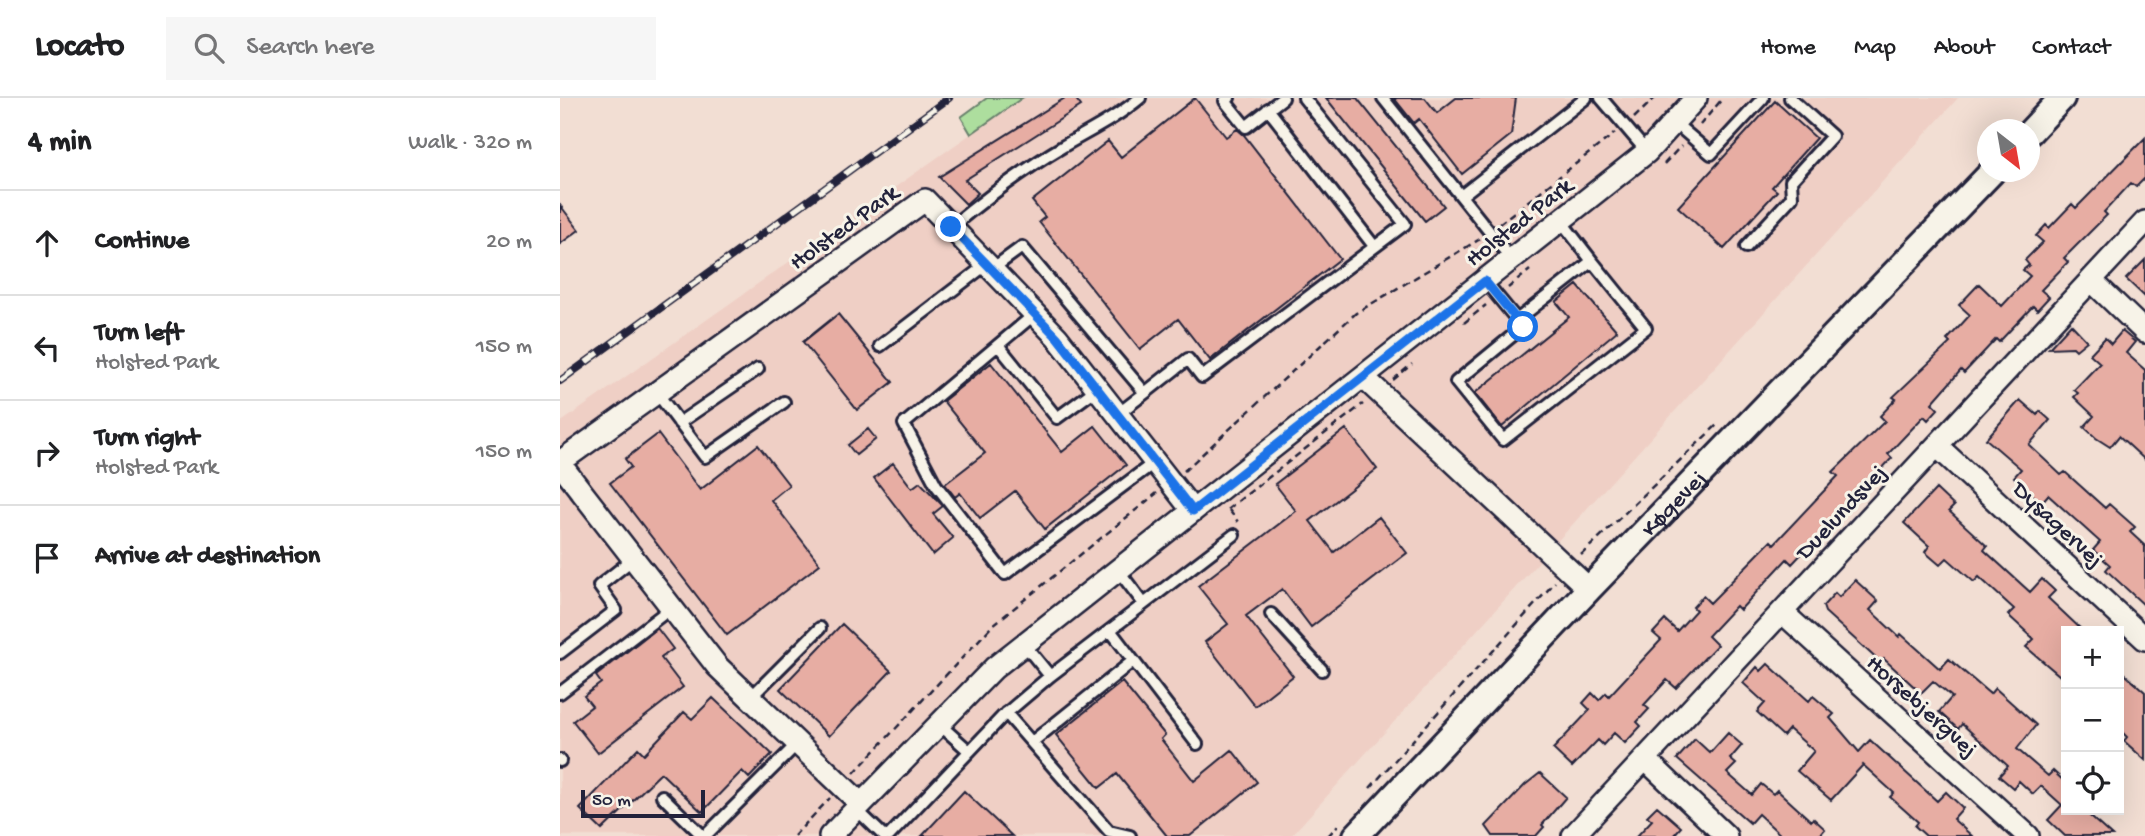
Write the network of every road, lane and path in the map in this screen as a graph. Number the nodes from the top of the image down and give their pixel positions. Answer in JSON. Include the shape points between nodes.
{"nodes":[{"id":1,"x":1140,"y":98,"type":"edge"},
{"id":2,"x":1229,"y":98,"type":"edge"},
{"id":3,"x":1283,"y":98,"type":"edge"},
{"id":4,"x":1304,"y":98,"type":"edge"},
{"id":5,"x":1383,"y":98,"type":"edge"},
{"id":6,"x":1586,"y":98,"type":"edge"},
{"id":7,"x":1601,"y":98,"type":"edge"},
{"id":8,"x":1655,"y":98,"type":"edge"},
{"id":9,"x":1696,"y":98,"type":"edge"},
{"id":10,"x":1763,"y":98,"type":"edge"},
{"id":11,"x":1790,"y":98,"type":"edge"},
{"id":12,"x":2062,"y":98,"type":"edge"},
{"id":13,"x":1268,"y":109,"type":"junction"},
{"id":14,"x":2040,"y":121,"type":"edge"},
{"id":15,"x":1675,"y":123,"type":"junction"},
{"id":16,"x":1626,"y":125,"type":"junction"},
{"id":17,"x":1647,"y":152,"type":"junction"},
{"id":18,"x":1982,"y":182,"type":"edge"},
{"id":19,"x":1461,"y":197,"type":"junction"},
{"id":20,"x":1561,"y":221,"type":"junction"},
{"id":21,"x":2145,"y":222,"type":"edge"},
{"id":22,"x":951,"y":227,"type":"junction"},
{"id":23,"x":1490,"y":231,"type":"junction"},
{"id":24,"x":1374,"y":246,"type":"junction"},
{"id":25,"x":1746,"y":247,"type":"dead end"},
{"id":26,"x":1512,"y":260,"type":"junction"},
{"id":27,"x":1592,"y":261,"type":"junction"},
{"id":28,"x":990,"y":266,"type":"junction"},
{"id":29,"x":1485,"y":281,"type":"junction"},
{"id":30,"x":2091,"y":281,"type":"junction"},
{"id":31,"x":1035,"y":313,"type":"junction"},
{"id":32,"x":1517,"y":320,"type":"junction"},
{"id":33,"x":2145,"y":332,"type":"edge"},
{"id":34,"x":998,"y":345,"type":"junction"},
{"id":35,"x":880,"y":346,"type":"dead end"},
{"id":36,"x":758,"y":369,"type":"dead end"},
{"id":37,"x":1363,"y":377,"type":"junction"},
{"id":38,"x":1098,"y":388,"type":"junction"},
{"id":39,"x":657,"y":393,"type":"junction"},
{"id":40,"x":1145,"y":393,"type":"junction"},
{"id":41,"x":784,"y":402,"type":"dead end"},
{"id":42,"x":1118,"y":414,"type":"junction"},
{"id":43,"x":679,"y":423,"type":"junction"},
{"id":44,"x":1937,"y":446,"type":"junction"},
{"id":45,"x":560,"y":463,"type":"edge"},
{"id":46,"x":1155,"y":463,"type":"junction"},
{"id":47,"x":1170,"y":482,"type":"junction"},
{"id":48,"x":1216,"y":494,"type":"junction"},
{"id":49,"x":1193,"y":511,"type":"junction"},
{"id":50,"x":1239,"y":532,"type":"joint"},
{"id":51,"x":634,"y":559,"type":"junction"},
{"id":52,"x":1118,"y":570,"type":"junction"},
{"id":53,"x":1588,"y":589,"type":"junction"},
{"id":54,"x":1144,"y":604,"type":"junction"},
{"id":55,"x":671,"y":608,"type":"junction"},
{"id":56,"x":1782,"y":612,"type":"junction"},
{"id":57,"x":1271,"y":614,"type":"dead end"},
{"id":58,"x":820,"y":628,"type":"dead end"},
{"id":59,"x":1110,"y":631,"type":"junction"},
{"id":60,"x":2145,"y":639,"type":"edge"},
{"id":61,"x":1024,"y":644,"type":"junction"},
{"id":62,"x":560,"y":653,"type":"edge"},
{"id":63,"x":1133,"y":661,"type":"junction"},
{"id":64,"x":1322,"y":670,"type":"dead end"},
{"id":65,"x":1050,"y":676,"type":"junction"},
{"id":66,"x":560,"y":693,"type":"edge"},
{"id":67,"x":750,"y":698,"type":"junction"},
{"id":68,"x":1006,"y":713,"type":"junction"},
{"id":69,"x":939,"y":724,"type":"junction"},
{"id":70,"x":1032,"y":742,"type":"junction"},
{"id":71,"x":798,"y":743,"type":"junction"},
{"id":72,"x":1197,"y":744,"type":"dead end"},
{"id":73,"x":968,"y":750,"type":"junction"},
{"id":74,"x":1645,"y":759,"type":"junction"},
{"id":75,"x":842,"y":786,"type":"junction"},
{"id":76,"x":662,"y":796,"type":"dead end"},
{"id":77,"x":858,"y":807,"type":"junction"},
{"id":78,"x":704,"y":836,"type":"edge"},
{"id":79,"x":794,"y":836,"type":"edge"},
{"id":80,"x":830,"y":836,"type":"edge"},
{"id":81,"x":886,"y":836,"type":"edge"},
{"id":82,"x":1130,"y":836,"type":"edge"},
{"id":83,"x":1356,"y":836,"type":"edge"},
{"id":84,"x":1573,"y":836,"type":"edge"},
{"id":85,"x":1726,"y":836,"type":"edge"},
{"id":86,"x":2028,"y":836,"type":"edge"}],
"edges":[{"from":1,"to":22,"type":"lane","via":[[999,189]]},
{"from":2,"to":13,"type":"lane","via":[[1225,101],[1246,127]]},
{"from":3,"to":13,"type":"lane"},
{"from":4,"to":24,"type":"lane","via":[[1405,224]]},
{"from":5,"to":19,"type":"lane"},
{"from":6,"to":19,"type":"lane"},
{"from":7,"to":16,"type":"lane"},
{"from":8,"to":16,"type":"path"},
{"from":9,"to":15,"type":"street","name":"Holsted Park"},
{"from":10,"to":15,"type":"lane","via":[[1711,154]]},
{"from":11,"to":25,"type":"lane","via":[[1832,136],[1791,181],[1792,197]]},
{"from":12,"to":14,"type":"street"},
{"from":13,"to":24,"type":"lane"},
{"from":15,"to":17,"type":"street","name":"Holsted Park"},
{"from":16,"to":17,"type":"lane"},
{"from":16,"to":23,"type":"path"},
{"from":17,"to":20,"type":"street","name":"Holsted Park"},
{"from":18,"to":53,"type":"street","name":"Køgevej"},
{"from":19,"to":23,"type":"lane"},
{"from":20,"to":26,"type":"street","name":"Holsted Park"},
{"from":20,"to":27,"type":"lane"},
{"from":21,"to":30,"type":"street","name":"Duelundsvej"},
{"from":22,"to":28,"type":"street","name":"Holsted Park"},
{"from":22,"to":39,"type":"street","name":"Holsted Park","via":[[925,200]]},
{"from":23,"to":26,"type":"lane"},
{"from":23,"to":47,"type":"path","via":[[1356,313]]},
{"from":24,"to":40,"type":"lane","via":[[1202,377],[1188,359]]},
{"from":26,"to":29,"type":"street","name":"Holsted Park"},
{"from":27,"to":32,"type":"lane"},
{"from":27,"to":32,"type":"lane","via":[[1646,328],[1503,440],[1456,382],[1523,327]]},
{"from":28,"to":31,"type":"street","name":"Holsted Park"},
{"from":28,"to":35,"type":"lane"},
{"from":28,"to":40,"type":"lane","via":[[1021,247]]},
{"from":29,"to":32,"type":"lane"},
{"from":29,"to":37,"type":"street","name":"Holsted Park"},
{"from":30,"to":33,"type":"street"},
{"from":30,"to":44,"type":"street","name":"Duelundsvej"},
{"from":31,"to":34,"type":"lane"},
{"from":31,"to":38,"type":"street","name":"Holsted Park"},
{"from":34,"to":38,"type":"lane","via":[[1057,418]]},
{"from":34,"to":46,"type":"lane","via":[[904,424],[936,485],[1005,574]]},
{"from":36,"to":43,"type":"lane"},
{"from":37,"to":48,"type":"street","name":"Holsted Park"},
{"from":37,"to":53,"type":"street"},
{"from":38,"to":42,"type":"street","name":"Holsted Park"},
{"from":39,"to":43,"type":"lane"},
{"from":39,"to":45,"type":"street","name":"Holsted Park"},
{"from":40,"to":42,"type":"lane"},
{"from":41,"to":43,"type":"lane","via":[[705,457]]},
{"from":42,"to":46,"type":"street","name":"Holsted Park"},
{"from":44,"to":56,"type":"street","name":"Duelundsvej"},
{"from":44,"to":60,"type":"street","name":"Dysagervej"},
{"from":45,"to":51,"type":"street","name":"Holsted Park"},
{"from":46,"to":47,"type":"street","name":"Holsted Park"},
{"from":47,"to":49,"type":"street","name":"Holsted Park"},
{"from":47,"to":75,"type":"path","via":[[993,625]]},
{"from":48,"to":49,"type":"street","name":"Holsted Park"},
{"from":48,"to":50,"type":"path"},
{"from":49,"to":52,"type":"street","name":"Holsted Park"},
{"from":50,"to":54,"type":"lane"},
{"from":51,"to":55,"type":"street","name":"Holsted Park"},
{"from":51,"to":62,"type":"lane","via":[[599,586],[616,610]]},
{"from":52,"to":54,"type":"lane"},
{"from":52,"to":61,"type":"street","name":"Holsted Park"},
{"from":53,"to":83,"type":"street","name":"Køgevej"},
{"from":54,"to":59,"type":"lane"},
{"from":55,"to":66,"type":"lane"},
{"from":55,"to":67,"type":"street","name":"Holsted Park","via":[[717,666]]},
{"from":56,"to":74,"type":"street","name":"Duelundsvej"},
{"from":56,"to":86,"type":"street","name":"Horsebjergvej"},
{"from":57,"to":64,"type":"lane"},
{"from":58,"to":67,"type":"lane"},
{"from":59,"to":63,"type":"lane"},
{"from":59,"to":65,"type":"lane"},
{"from":61,"to":65,"type":"lane"},
{"from":61,"to":69,"type":"street","name":"Holsted Park"},
{"from":63,"to":70,"type":"lane"},
{"from":63,"to":72,"type":"lane"},
{"from":65,"to":68,"type":"lane"},
{"from":67,"to":71,"type":"street","name":"Holsted Park"},
{"from":68,"to":70,"type":"lane"},
{"from":68,"to":73,"type":"lane"},
{"from":69,"to":73,"type":"lane"},
{"from":69,"to":77,"type":"street","name":"Holsted Park"},
{"from":70,"to":82,"type":"lane","via":[[1109,831]]},
{"from":71,"to":75,"type":"street","name":"Holsted Park"},
{"from":71,"to":78,"type":"lane"},
{"from":73,"to":81,"type":"lane"},
{"from":74,"to":84,"type":"street","name":"Duelundsvej"},
{"from":74,"to":85,"type":"street"},
{"from":75,"to":77,"type":"street","name":"Holsted Park"},
{"from":75,"to":79,"type":"path"},
{"from":76,"to":78,"type":"lane"},
{"from":77,"to":80,"type":"street","name":"Holsted Park"},
{"from":77,"to":81,"type":"lane"}]}
